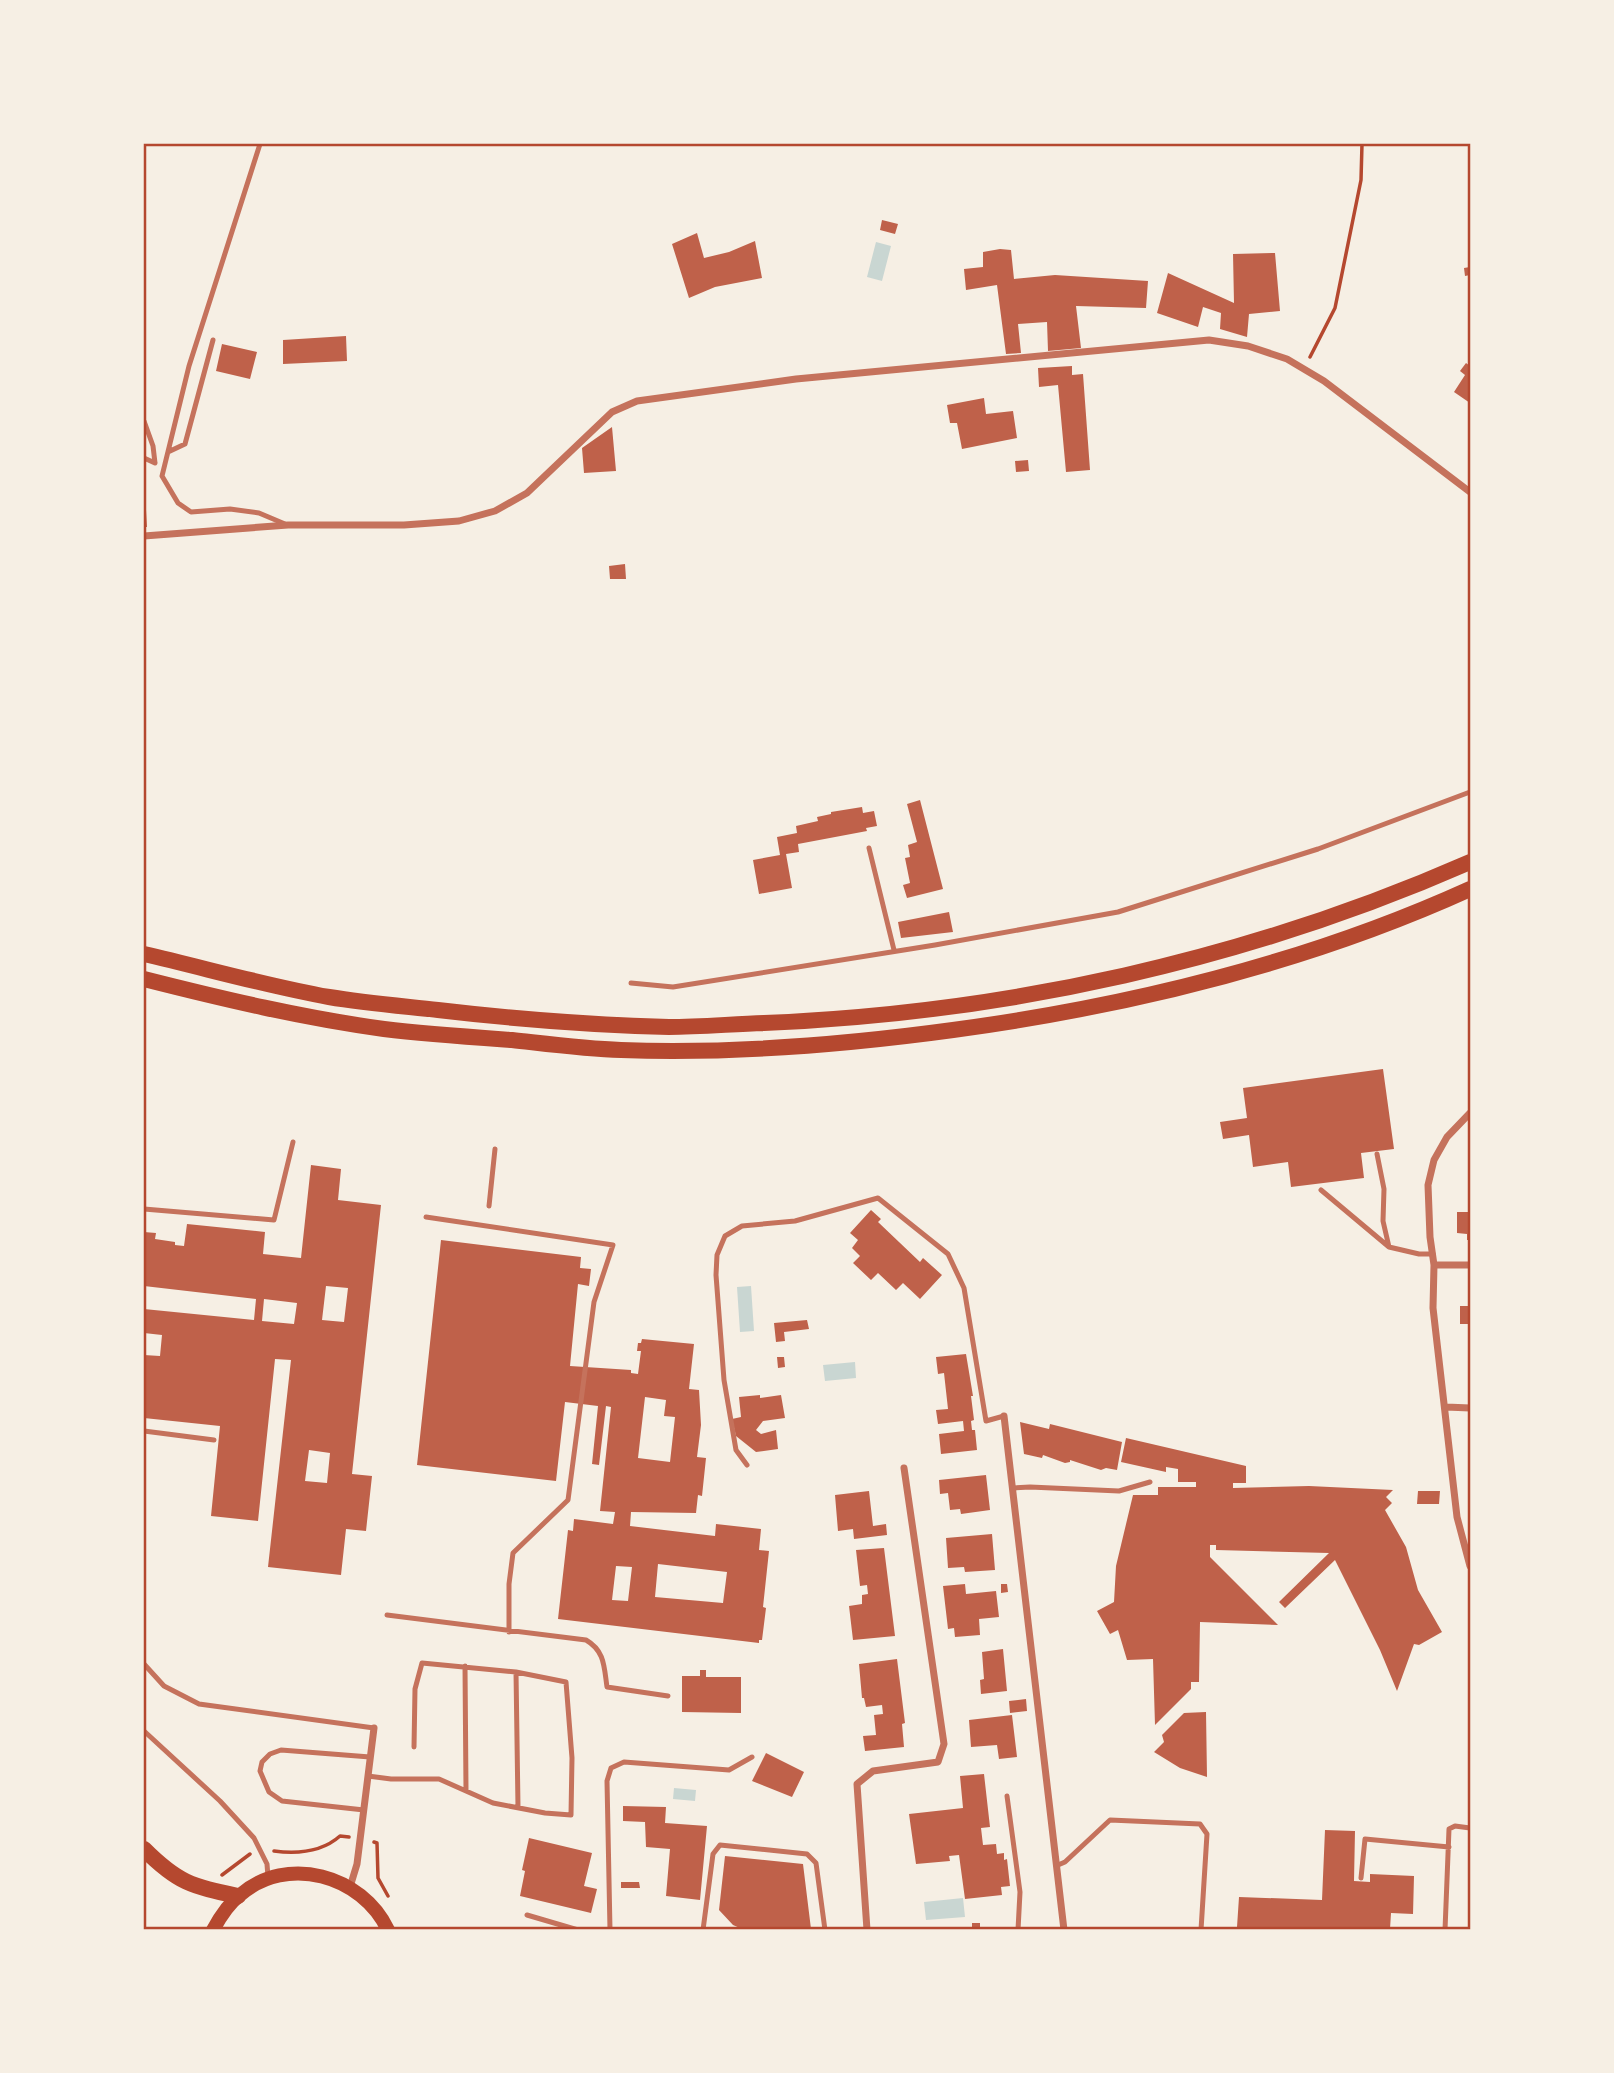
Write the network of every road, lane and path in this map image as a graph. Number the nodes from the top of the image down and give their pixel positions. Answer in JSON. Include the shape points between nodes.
{"nodes":[{"id":1,"x":260,"y":144,"type":"edge"},
{"id":2,"x":1363,"y":144,"type":"edge"},
{"id":3,"x":213,"y":340,"type":"dead end"},
{"id":4,"x":1303,"y":369,"type":"junction"},
{"id":5,"x":144,"y":421,"type":"edge"},
{"id":6,"x":168,"y":452,"type":"junction"},
{"id":7,"x":144,"y":458,"type":"edge"},
{"id":8,"x":155,"y":463,"type":"junction"},
{"id":9,"x":165,"y":466,"type":"junction"},
{"id":10,"x":1471,"y":492,"type":"edge"},
{"id":11,"x":288,"y":525,"type":"junction"},
{"id":12,"x":144,"y":536,"type":"edge"},
{"id":13,"x":1471,"y":792,"type":"edge"},
{"id":14,"x":869,"y":848,"type":"dead end"},
{"id":15,"x":1471,"y":862,"type":"edge"},
{"id":16,"x":1471,"y":889,"type":"edge"},
{"id":17,"x":894,"y":950,"type":"junction"},
{"id":18,"x":144,"y":954,"type":"edge"},
{"id":19,"x":144,"y":979,"type":"edge"},
{"id":20,"x":631,"y":983,"type":"dead end"},
{"id":21,"x":1471,"y":1113,"type":"edge"},
{"id":22,"x":293,"y":1142,"type":"dead end"},
{"id":23,"x":495,"y":1149,"type":"dead end"},
{"id":24,"x":1377,"y":1154,"type":"dead end"},
{"id":25,"x":1321,"y":1190,"type":"dead end"},
{"id":26,"x":489,"y":1206,"type":"dead end"},
{"id":27,"x":144,"y":1209,"type":"edge"},
{"id":28,"x":426,"y":1217,"type":"dead end"},
{"id":29,"x":1389,"y":1247,"type":"junction"},
{"id":30,"x":1433,"y":1254,"type":"junction"},
{"id":31,"x":1434,"y":1265,"type":"junction"},
{"id":32,"x":1471,"y":1265,"type":"edge"},
{"id":33,"x":1446,"y":1407,"type":"junction"},
{"id":34,"x":1471,"y":1408,"type":"edge"},
{"id":35,"x":1004,"y":1416,"type":"joint"},
{"id":36,"x":144,"y":1430,"type":"edge"},
{"id":37,"x":214,"y":1440,"type":"dead end"},
{"id":38,"x":747,"y":1465,"type":"dead end"},
{"id":39,"x":904,"y":1468,"type":"dead end"},
{"id":40,"x":1150,"y":1482,"type":"dead end"},
{"id":41,"x":1012,"y":1488,"type":"junction"},
{"id":42,"x":1471,"y":1566,"type":"edge"},
{"id":43,"x":387,"y":1615,"type":"dead end"},
{"id":44,"x":509,"y":1632,"type":"junction"},
{"id":45,"x":144,"y":1664,"type":"edge"},
{"id":46,"x":464,"y":1666,"type":"junction"},
{"id":47,"x":516,"y":1672,"type":"junction"},
{"id":48,"x":668,"y":1696,"type":"dead end"},
{"id":49,"x":374,"y":1728,"type":"joint"},
{"id":50,"x":144,"y":1731,"type":"edge"},
{"id":51,"x":414,"y":1747,"type":"dead end"},
{"id":52,"x":370,"y":1757,"type":"junction"},
{"id":53,"x":752,"y":1757,"type":"dead end"},
{"id":54,"x":368,"y":1776,"type":"junction"},
{"id":55,"x":466,"y":1790,"type":"junction"},
{"id":56,"x":1007,"y":1796,"type":"dead end"},
{"id":57,"x":518,"y":1807,"type":"junction"},
{"id":58,"x":364,"y":1810,"type":"junction"},
{"id":59,"x":1471,"y":1828,"type":"edge"},
{"id":60,"x":361,"y":1838,"type":"junction"},
{"id":61,"x":1449,"y":1847,"type":"junction"},
{"id":62,"x":144,"y":1849,"type":"edge"},
{"id":63,"x":1058,"y":1865,"type":"junction"},
{"id":64,"x":1361,"y":1878,"type":"dead end"},
{"id":65,"x":268,"y":1879,"type":"junction"},
{"id":66,"x":350,"y":1887,"type":"junction"},
{"id":67,"x":238,"y":1896,"type":"junction"},
{"id":68,"x":394,"y":1904,"type":"dead end"},
{"id":69,"x":527,"y":1915,"type":"dead end"},
{"id":70,"x":213,"y":1930,"type":"edge"},
{"id":71,"x":388,"y":1930,"type":"edge"},
{"id":72,"x":578,"y":1930,"type":"edge"},
{"id":73,"x":610,"y":1930,"type":"edge"},
{"id":74,"x":703,"y":1930,"type":"edge"},
{"id":75,"x":825,"y":1930,"type":"edge"},
{"id":76,"x":867,"y":1930,"type":"edge"},
{"id":77,"x":1018,"y":1930,"type":"edge"},
{"id":78,"x":1064,"y":1930,"type":"edge"},
{"id":79,"x":1201,"y":1930,"type":"edge"},
{"id":80,"x":1445,"y":1930,"type":"edge"}],
"edges":[{"from":1,"to":6,"type":"lane","via":[[188,366]]},
{"from":2,"to":4,"type":"path","via":[[1361,180],[1335,308]]},
{"from":3,"to":6,"type":"lane","via":[[185,444]]},
{"from":4,"to":10,"type":"street"},
{"from":4,"to":11,"type":"street","via":[[1248,346],[1209,340],[796,379],[637,401],[612,412],[527,493],[495,511],[459,521],[404,525]]},
{"from":5,"to":8,"type":"lane"},
{"from":6,"to":9,"type":"lane"},
{"from":7,"to":8,"type":"lane"},
{"from":8,"to":9,"type":"lane"},
{"from":9,"to":11,"type":"lane","via":[[162,476],[178,503],[191,512],[230,509],[259,513]]},
{"from":11,"to":12,"type":"street"},
{"from":13,"to":17,"type":"lane","via":[[1318,849],[1118,912]]},
{"from":14,"to":17,"type":"lane"},
{"from":15,"to":18,"type":"main road","via":[[1415,887],[1273,937],[1148,971],[956,1007],[820,1020],[670,1027],[501,1018],[330,997]]},
{"from":16,"to":19,"type":"main road","via":[[1346,939],[1140,998],[1026,1020],[864,1042],[741,1050],[619,1050],[383,1028],[233,1001]]},
{"from":17,"to":20,"type":"lane","via":[[673,987]]},
{"from":21,"to":30,"type":"street","via":[[1447,1137],[1434,1160],[1428,1185]]},
{"from":22,"to":27,"type":"lane","via":[[274,1220]]},
{"from":23,"to":26,"type":"lane"},
{"from":24,"to":29,"type":"lane"},
{"from":25,"to":29,"type":"lane"},
{"from":28,"to":44,"type":"lane","via":[[613,1245],[594,1302],[568,1500],[513,1553]]},
{"from":29,"to":30,"type":"lane"},
{"from":30,"to":31,"type":"street"},
{"from":31,"to":32,"type":"street"},
{"from":31,"to":33,"type":"street","via":[[1433,1308]]},
{"from":33,"to":34,"type":"street"},
{"from":33,"to":42,"type":"street","via":[[1457,1517]]},
{"from":35,"to":38,"type":"lane","via":[[986,1420],[964,1288],[948,1254],[878,1198],[795,1221],[742,1226],[725,1236],[717,1255],[716,1275],[724,1380],[736,1450]]},
{"from":35,"to":41,"type":"street"},
{"from":36,"to":37,"type":"lane"},
{"from":39,"to":76,"type":"street","via":[[944,1744],[938,1762],[873,1771],[857,1784]]},
{"from":40,"to":41,"type":"lane","via":[[1119,1491]]},
{"from":41,"to":63,"type":"street"},
{"from":43,"to":44,"type":"lane"},
{"from":44,"to":48,"type":"lane","via":[[586,1640],[597,1646],[607,1687]]},
{"from":45,"to":49,"type":"lane","via":[[164,1686],[199,1704]]},
{"from":46,"to":47,"type":"lane"},
{"from":46,"to":51,"type":"lane","via":[[422,1662],[415,1689]]},
{"from":46,"to":55,"type":"lane"},
{"from":47,"to":57,"type":"lane"},
{"from":47,"to":57,"type":"lane","via":[[566,1682],[572,1758],[571,1815]]},
{"from":49,"to":52,"type":"street"},
{"from":50,"to":65,"type":"lane","via":[[254,1838],[267,1864]]},
{"from":52,"to":54,"type":"street"},
{"from":52,"to":58,"type":"lane","via":[[281,1749],[262,1762],[260,1771],[269,1792],[282,1801]]},
{"from":53,"to":73,"type":"lane","via":[[729,1770],[624,1762],[611,1768],[607,1781]]},
{"from":54,"to":55,"type":"lane","via":[[439,1779]]},
{"from":54,"to":58,"type":"street"},
{"from":55,"to":57,"type":"lane","via":[[493,1803]]},
{"from":56,"to":77,"type":"lane","via":[[1020,1892]]},
{"from":58,"to":60,"type":"street"},
{"from":59,"to":61,"type":"lane","via":[[1449,1829]]},
{"from":60,"to":66,"type":"street"},
{"from":60,"to":68,"type":"path","via":[[377,1843],[378,1878]]},
{"from":61,"to":64,"type":"lane","via":[[1365,1839]]},
{"from":61,"to":80,"type":"lane"},
{"from":62,"to":67,"type":"main road","via":[[175,1878]]},
{"from":63,"to":78,"type":"street"},
{"from":63,"to":79,"type":"lane","via":[[1110,1820],[1200,1824],[1207,1834]]},
{"from":65,"to":66,"type":"main road","via":[[310,1873]]},
{"from":65,"to":67,"type":"main road"},
{"from":66,"to":71,"type":"main road","via":[[368,1901]]},
{"from":67,"to":70,"type":"main road"},
{"from":69,"to":72,"type":"lane"},
{"from":74,"to":75,"type":"lane","via":[[713,1854],[720,1845],[807,1854],[816,1863]]}]}
